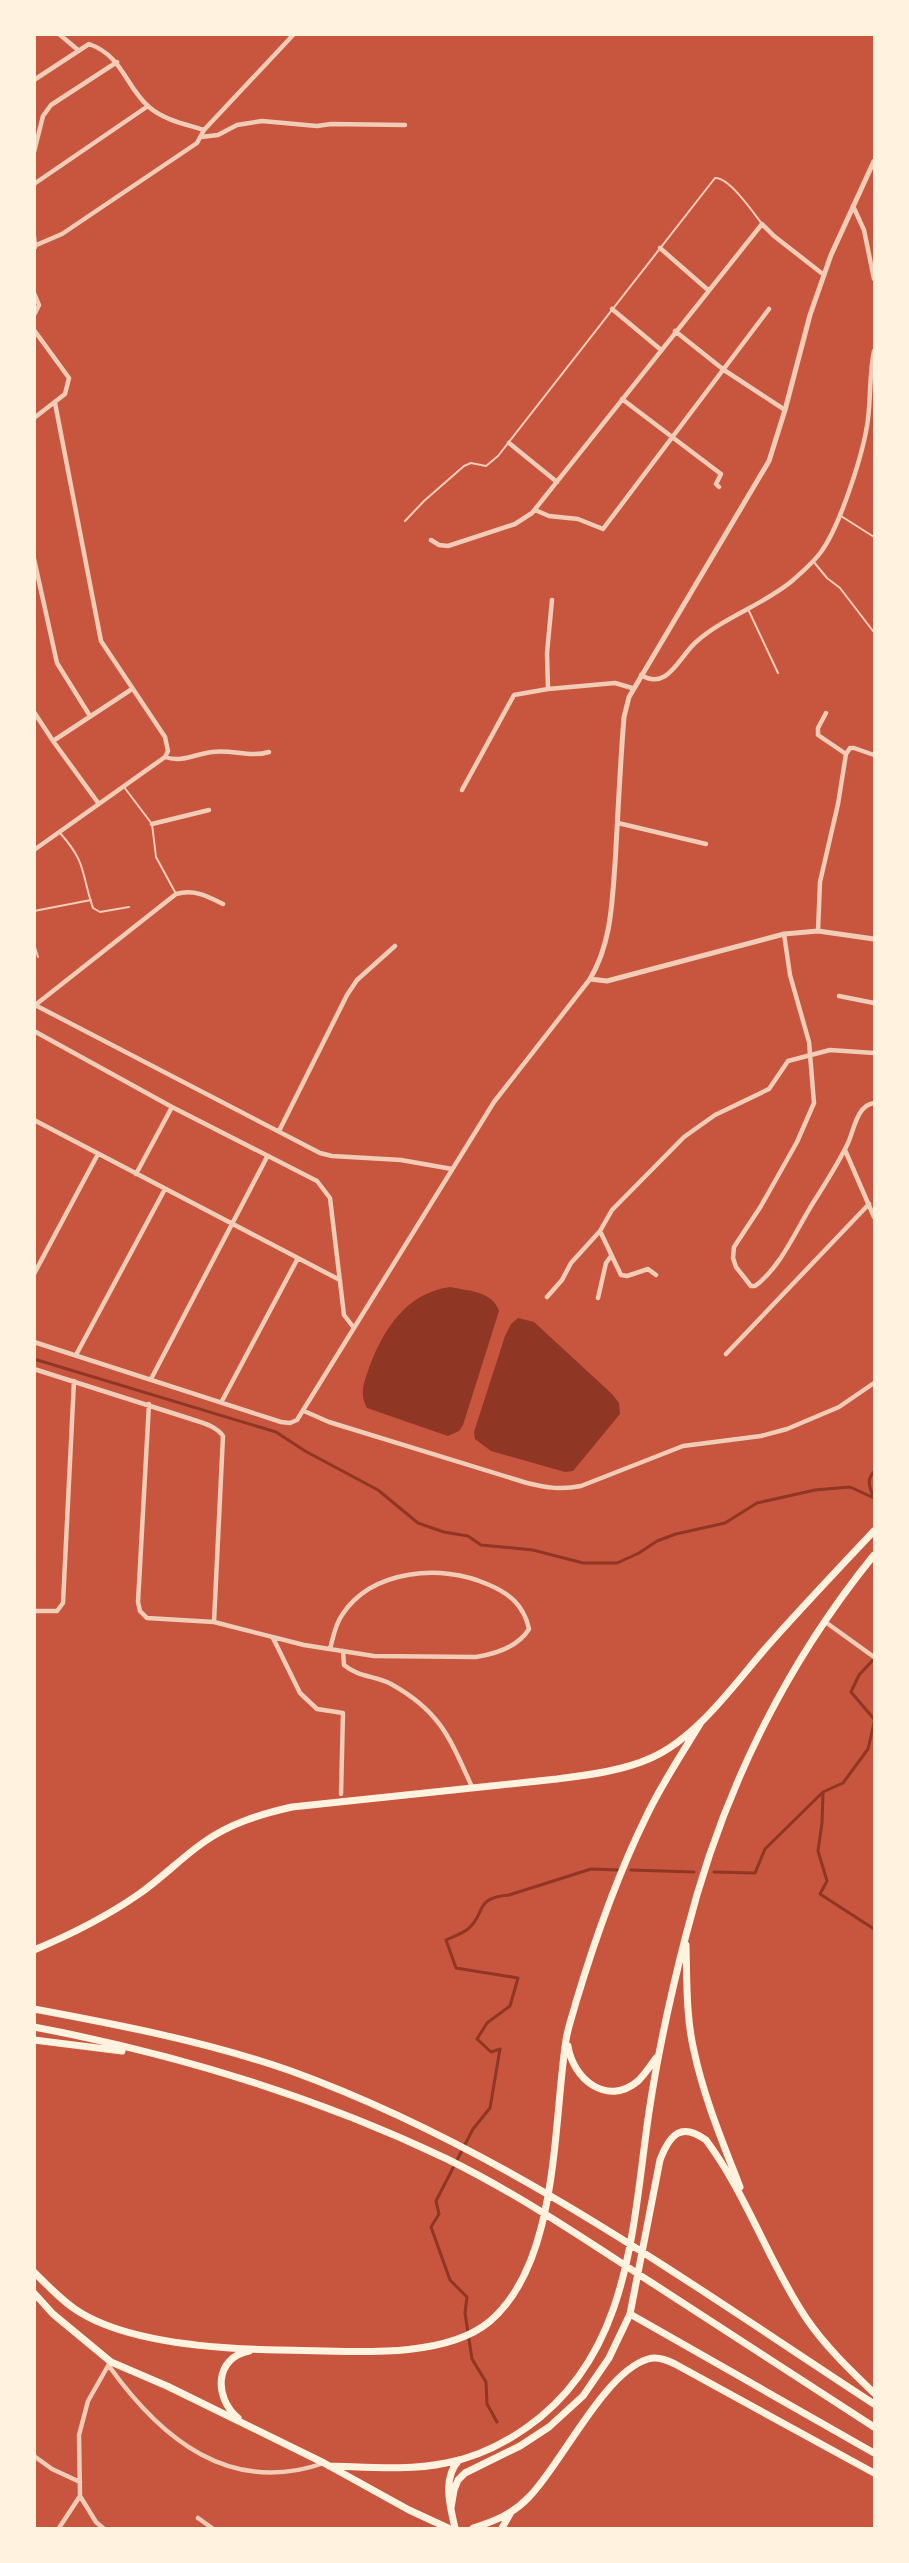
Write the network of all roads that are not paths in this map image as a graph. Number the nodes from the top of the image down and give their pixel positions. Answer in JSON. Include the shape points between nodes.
{"nodes":[{"id":1,"x":59,"y":34,"type":"edge"},
{"id":2,"x":294,"y":34,"type":"edge"},
{"id":3,"x":78,"y":50,"type":"junction"},
{"id":4,"x":117,"y":62,"type":"junction"},
{"id":5,"x":34,"y":80,"type":"edge"},
{"id":6,"x":148,"y":106,"type":"junction"},
{"id":7,"x":405,"y":125,"type":"dead end"},
{"id":8,"x":204,"y":130,"type":"junction"},
{"id":9,"x":201,"y":137,"type":"junction"},
{"id":10,"x":34,"y":152,"type":"edge"},
{"id":11,"x":874,"y":161,"type":"edge"},
{"id":12,"x":34,"y":184,"type":"edge"},
{"id":13,"x":853,"y":206,"type":"junction"},
{"id":14,"x":762,"y":224,"type":"junction"},
{"id":15,"x":34,"y":236,"type":"edge"},
{"id":16,"x":35,"y":247,"type":"edge"},
{"id":17,"x":660,"y":248,"type":"junction"},
{"id":18,"x":824,"y":275,"type":"junction"},
{"id":19,"x":874,"y":279,"type":"edge"},
{"id":20,"x":708,"y":290,"type":"junction"},
{"id":21,"x":34,"y":293,"type":"edge"},
{"id":22,"x":612,"y":309,"type":"junction"},
{"id":23,"x":769,"y":309,"type":"dead end"},
{"id":24,"x":34,"y":315,"type":"edge"},
{"id":25,"x":34,"y":330,"type":"edge"},
{"id":26,"x":675,"y":331,"type":"junction"},
{"id":27,"x":660,"y":349,"type":"junction"},
{"id":28,"x":874,"y":351,"type":"edge"},
{"id":29,"x":724,"y":370,"type":"junction"},
{"id":30,"x":622,"y":399,"type":"junction"},
{"id":31,"x":55,"y":403,"type":"junction"},
{"id":32,"x":785,"y":410,"type":"junction"},
{"id":33,"x":34,"y":418,"type":"edge"},
{"id":34,"x":673,"y":438,"type":"junction"},
{"id":35,"x":509,"y":443,"type":"junction"},
{"id":36,"x":557,"y":482,"type":"junction"},
{"id":37,"x":719,"y":487,"type":"dead end"},
{"id":38,"x":535,"y":510,"type":"junction"},
{"id":39,"x":839,"y":515,"type":"junction"},
{"id":40,"x":405,"y":521,"type":"dead end"},
{"id":41,"x":874,"y":537,"type":"edge"},
{"id":42,"x":431,"y":540,"type":"dead end"},
{"id":43,"x":34,"y":559,"type":"edge"},
{"id":44,"x":813,"y":561,"type":"junction"},
{"id":45,"x":552,"y":600,"type":"dead end"},
{"id":46,"x":748,"y":609,"type":"junction"},
{"id":47,"x":873,"y":631,"type":"dead end"},
{"id":48,"x":778,"y":673,"type":"dead end"},
{"id":49,"x":641,"y":675,"type":"junction"},
{"id":50,"x":548,"y":688,"type":"junction"},
{"id":51,"x":632,"y":688,"type":"junction"},
{"id":52,"x":132,"y":689,"type":"junction"},
{"id":53,"x":34,"y":712,"type":"edge"},
{"id":54,"x":826,"y":713,"type":"dead end"},
{"id":55,"x":90,"y":716,"type":"junction"},
{"id":56,"x":53,"y":741,"type":"junction"},
{"id":57,"x":269,"y":752,"type":"dead end"},
{"id":58,"x":846,"y":754,"type":"junction"},
{"id":59,"x":874,"y":755,"type":"edge"},
{"id":60,"x":165,"y":757,"type":"junction"},
{"id":61,"x":124,"y":787,"type":"junction"},
{"id":62,"x":462,"y":790,"type":"dead end"},
{"id":63,"x":99,"y":804,"type":"junction"},
{"id":64,"x":209,"y":810,"type":"dead end"},
{"id":65,"x":618,"y":823,"type":"junction"},
{"id":66,"x":152,"y":824,"type":"junction"},
{"id":67,"x":60,"y":833,"type":"junction"},
{"id":68,"x":706,"y":844,"type":"dead end"},
{"id":69,"x":34,"y":850,"type":"edge"},
{"id":70,"x":176,"y":894,"type":"junction"},
{"id":71,"x":90,"y":900,"type":"junction"},
{"id":72,"x":223,"y":904,"type":"dead end"},
{"id":73,"x":129,"y":908,"type":"dead end"},
{"id":74,"x":34,"y":911,"type":"edge"},
{"id":75,"x":818,"y":931,"type":"junction"},
{"id":76,"x":784,"y":933,"type":"junction"},
{"id":77,"x":874,"y":939,"type":"edge"},
{"id":78,"x":34,"y":944,"type":"edge"},
{"id":79,"x":395,"y":946,"type":"dead end"},
{"id":80,"x":38,"y":957,"type":"dead end"},
{"id":81,"x":590,"y":979,"type":"junction"},
{"id":82,"x":838,"y":996,"type":"dead end"},
{"id":83,"x":874,"y":1003,"type":"edge"},
{"id":84,"x":35,"y":1006,"type":"edge"},
{"id":85,"x":34,"y":1031,"type":"edge"},
{"id":86,"x":874,"y":1053,"type":"edge"},
{"id":87,"x":810,"y":1055,"type":"junction"},
{"id":88,"x":874,"y":1103,"type":"edge"},
{"id":89,"x":172,"y":1107,"type":"junction"},
{"id":90,"x":34,"y":1120,"type":"edge"},
{"id":91,"x":279,"y":1131,"type":"junction"},
{"id":92,"x":845,"y":1150,"type":"junction"},
{"id":93,"x":98,"y":1154,"type":"junction"},
{"id":94,"x":267,"y":1156,"type":"junction"},
{"id":95,"x":452,"y":1169,"type":"junction"},
{"id":96,"x":136,"y":1174,"type":"junction"},
{"id":97,"x":165,"y":1190,"type":"junction"},
{"id":98,"x":869,"y":1204,"type":"junction"},
{"id":99,"x":874,"y":1217,"type":"edge"},
{"id":100,"x":231,"y":1223,"type":"junction"},
{"id":101,"x":600,"y":1231,"type":"junction"},
{"id":102,"x":611,"y":1256,"type":"junction"},
{"id":103,"x":298,"y":1258,"type":"junction"},
{"id":104,"x":34,"y":1274,"type":"edge"},
{"id":105,"x":656,"y":1275,"type":"dead end"},
{"id":106,"x":338,"y":1279,"type":"junction"},
{"id":107,"x":547,"y":1297,"type":"dead end"},
{"id":108,"x":598,"y":1298,"type":"dead end"},
{"id":109,"x":354,"y":1328,"type":"junction"},
{"id":110,"x":34,"y":1342,"type":"edge"},
{"id":111,"x":726,"y":1354,"type":"dead end"},
{"id":112,"x":76,"y":1355,"type":"junction"},
{"id":113,"x":34,"y":1369,"type":"edge"},
{"id":114,"x":151,"y":1379,"type":"junction"},
{"id":115,"x":74,"y":1382,"type":"junction"},
{"id":116,"x":874,"y":1383,"type":"edge"},
{"id":117,"x":222,"y":1401,"type":"junction"},
{"id":118,"x":149,"y":1404,"type":"junction"},
{"id":119,"x":304,"y":1412,"type":"junction"},
{"id":120,"x":874,"y":1531,"type":"edge"},
{"id":121,"x":874,"y":1555,"type":"edge"},
{"id":122,"x":34,"y":1611,"type":"edge"},
{"id":123,"x":214,"y":1622,"type":"junction"},
{"id":124,"x":824,"y":1622,"type":"junction"},
{"id":125,"x":273,"y":1638,"type":"junction"},
{"id":126,"x":330,"y":1650,"type":"junction"},
{"id":127,"x":343,"y":1651,"type":"junction"},
{"id":128,"x":872,"y":1655,"type":"edge"},
{"id":129,"x":699,"y":1724,"type":"junction"},
{"id":130,"x":472,"y":1786,"type":"junction"},
{"id":131,"x":341,"y":1794,"type":"dead end"},
{"id":132,"x":686,"y":1936,"type":"junction"},
{"id":133,"x":34,"y":1950,"type":"edge"},
{"id":134,"x":34,"y":2009,"type":"edge"},
{"id":135,"x":34,"y":2027,"type":"edge"},
{"id":136,"x":566,"y":2037,"type":"junction"},
{"id":137,"x":34,"y":2040,"type":"edge"},
{"id":138,"x":658,"y":2055,"type":"junction"},
{"id":139,"x":172,"y":2059,"type":"junction"},
{"id":140,"x":747,"y":2206,"type":"junction"},
{"id":141,"x":34,"y":2272,"type":"edge"},
{"id":142,"x":34,"y":2293,"type":"edge"},
{"id":143,"x":630,"y":2314,"type":"junction"},
{"id":144,"x":264,"y":2349,"type":"junction"},
{"id":145,"x":110,"y":2364,"type":"junction"},
{"id":146,"x":874,"y":2393,"type":"edge"},
{"id":147,"x":874,"y":2404,"type":"edge"},
{"id":148,"x":250,"y":2427,"type":"junction"},
{"id":149,"x":874,"y":2427,"type":"edge"},
{"id":150,"x":874,"y":2453,"type":"edge"},
{"id":151,"x":34,"y":2456,"type":"edge"},
{"id":152,"x":459,"y":2460,"type":"junction"},
{"id":153,"x":327,"y":2464,"type":"junction"},
{"id":154,"x":874,"y":2473,"type":"edge"},
{"id":155,"x":80,"y":2482,"type":"junction"},
{"id":156,"x":80,"y":2496,"type":"junction"},
{"id":157,"x":451,"y":2508,"type":"junction"},
{"id":158,"x":510,"y":2514,"type":"junction"},
{"id":159,"x":198,"y":2518,"type":"dead end"},
{"id":160,"x":59,"y":2529,"type":"edge"},
{"id":161,"x":103,"y":2529,"type":"edge"},
{"id":162,"x":212,"y":2529,"type":"edge"},
{"id":163,"x":448,"y":2529,"type":"edge"},
{"id":164,"x":455,"y":2529,"type":"edge"},
{"id":165,"x":474,"y":2529,"type":"edge"},
{"id":166,"x":502,"y":2529,"type":"edge"}],
"edges":[{"from":1,"to":3,"type":"street"},
{"from":2,"to":8,"type":"street"},
{"from":3,"to":4,"type":"street","via":[[89,44]]},
{"from":3,"to":5,"type":"street"},
{"from":4,"to":6,"type":"street"},
{"from":4,"to":10,"type":"street","via":[[51,105],[43,116]]},
{"from":6,"to":8,"type":"street","via":[[169,119]]},
{"from":6,"to":12,"type":"street"},
{"from":7,"to":9,"type":"street","via":[[317,126],[262,121]]},
{"from":8,"to":9,"type":"street"},
{"from":9,"to":16,"type":"street","via":[[62,234]]},
{"from":11,"to":13,"type":"street"},
{"from":13,"to":18,"type":"street"},
{"from":13,"to":19,"type":"street","via":[[864,230]]},
{"from":14,"to":17,"type":"lane","via":[[749,206],[717,177]]},
{"from":14,"to":18,"type":"street"},
{"from":14,"to":20,"type":"street"},
{"from":15,"to":16,"type":"street"},
{"from":17,"to":20,"type":"street"},
{"from":17,"to":22,"type":"lane"},
{"from":18,"to":32,"type":"street"},
{"from":20,"to":26,"type":"street"},
{"from":21,"to":24,"type":"street","via":[[39,305]]},
{"from":22,"to":27,"type":"street"},
{"from":22,"to":35,"type":"lane"},
{"from":23,"to":29,"type":"street"},
{"from":25,"to":31,"type":"street","via":[[69,378],[65,394]]},
{"from":26,"to":27,"type":"street"},
{"from":26,"to":29,"type":"street"},
{"from":27,"to":30,"type":"street"},
{"from":28,"to":39,"type":"street","via":[[866,436]]},
{"from":29,"to":32,"type":"street"},
{"from":29,"to":34,"type":"street"},
{"from":30,"to":34,"type":"street"},
{"from":30,"to":36,"type":"street"},
{"from":31,"to":33,"type":"street"},
{"from":31,"to":52,"type":"street","via":[[99,633]]},
{"from":32,"to":49,"type":"street","via":[[761,477]]},
{"from":34,"to":37,"type":"street","via":[[721,474],[716,484]]},
{"from":34,"to":38,"type":"street","via":[[603,529]]},
{"from":35,"to":36,"type":"street"},
{"from":35,"to":40,"type":"lane","via":[[486,466],[464,466]]},
{"from":36,"to":38,"type":"street"},
{"from":38,"to":42,"type":"street","via":[[515,524],[448,546]]},
{"from":39,"to":41,"type":"lane"},
{"from":39,"to":44,"type":"street"},
{"from":43,"to":55,"type":"street","via":[[57,663]]},
{"from":44,"to":46,"type":"street","via":[[789,583]]},
{"from":44,"to":47,"type":"lane"},
{"from":45,"to":50,"type":"street"},
{"from":46,"to":48,"type":"lane"},
{"from":46,"to":49,"type":"street","via":[[696,643],[661,679],[650,680]]},
{"from":49,"to":51,"type":"street"},
{"from":50,"to":51,"type":"street","via":[[615,682]]},
{"from":50,"to":62,"type":"street","via":[[518,693],[511,698]]},
{"from":51,"to":65,"type":"street","via":[[624,717]]},
{"from":52,"to":55,"type":"street"},
{"from":52,"to":60,"type":"street","via":[[167,744]]},
{"from":53,"to":56,"type":"street"},
{"from":54,"to":58,"type":"street","via":[[818,735]]},
{"from":55,"to":56,"type":"street"},
{"from":56,"to":63,"type":"street"},
{"from":57,"to":60,"type":"street","via":[[252,756],[233,751],[212,752],[176,760]]},
{"from":58,"to":59,"type":"street","via":[[854,748]]},
{"from":58,"to":75,"type":"street","via":[[820,882]]},
{"from":60,"to":61,"type":"street"},
{"from":61,"to":63,"type":"street"},
{"from":61,"to":66,"type":"lane"},
{"from":63,"to":67,"type":"street"},
{"from":64,"to":66,"type":"street"},
{"from":65,"to":68,"type":"street"},
{"from":65,"to":81,"type":"street","via":[[611,915],[599,965]]},
{"from":66,"to":70,"type":"lane","via":[[156,857]]},
{"from":67,"to":69,"type":"street"},
{"from":67,"to":71,"type":"lane","via":[[85,870]]},
{"from":70,"to":72,"type":"street","via":[[204,894]]},
{"from":70,"to":84,"type":"street"},
{"from":71,"to":73,"type":"lane","via":[[100,912]]},
{"from":71,"to":74,"type":"lane"},
{"from":75,"to":76,"type":"street"},
{"from":75,"to":77,"type":"street"},
{"from":76,"to":81,"type":"street","via":[[607,981]]},
{"from":76,"to":87,"type":"street"},
{"from":78,"to":80,"type":"lane"},
{"from":79,"to":91,"type":"street","via":[[357,980],[347,995]]},
{"from":81,"to":95,"type":"street","via":[[507,1083]]},
{"from":82,"to":83,"type":"street"},
{"from":84,"to":91,"type":"street"},
{"from":85,"to":89,"type":"street"},
{"from":86,"to":87,"type":"street","via":[[830,1050]]},
{"from":87,"to":92,"type":"street","via":[[810,1115],[734,1247],[736,1267],[751,1286],[756,1286],[775,1264]]},
{"from":87,"to":101,"type":"street","via":[[788,1061],[770,1089],[715,1115],[684,1137],[612,1210]]},
{"from":88,"to":92,"type":"street","via":[[861,1112]]},
{"from":89,"to":94,"type":"street"},
{"from":89,"to":96,"type":"street"},
{"from":90,"to":93,"type":"street"},
{"from":91,"to":95,"type":"street","via":[[326,1155],[401,1160]]},
{"from":92,"to":98,"type":"street"},
{"from":93,"to":96,"type":"street"},
{"from":93,"to":104,"type":"street"},
{"from":94,"to":100,"type":"street"},
{"from":94,"to":106,"type":"street","via":[[316,1181],[327,1193]]},
{"from":95,"to":109,"type":"street"},
{"from":96,"to":97,"type":"street"},
{"from":97,"to":100,"type":"street"},
{"from":97,"to":112,"type":"street"},
{"from":98,"to":99,"type":"street"},
{"from":98,"to":111,"type":"street"},
{"from":100,"to":103,"type":"street"},
{"from":100,"to":114,"type":"street"},
{"from":101,"to":102,"type":"street"},
{"from":101,"to":107,"type":"street"},
{"from":102,"to":105,"type":"street","via":[[621,1275],[648,1269]]},
{"from":102,"to":108,"type":"street"},
{"from":103,"to":106,"type":"street"},
{"from":103,"to":117,"type":"street"},
{"from":106,"to":109,"type":"street","via":[[344,1315]]},
{"from":109,"to":119,"type":"street"},
{"from":110,"to":112,"type":"street"},
{"from":112,"to":114,"type":"street"},
{"from":113,"to":115,"type":"street"},
{"from":114,"to":117,"type":"street"},
{"from":115,"to":118,"type":"street"},
{"from":115,"to":122,"type":"street","via":[[63,1603],[57,1611]]},
{"from":116,"to":119,"type":"street","via":[[839,1407],[787,1429],[683,1446],[565,1490],[527,1483]]},
{"from":117,"to":119,"type":"street","via":[[286,1423],[297,1420]]},
{"from":118,"to":123,"type":"street","via":[[212,1426],[223,1436]]},
{"from":118,"to":123,"type":"street","via":[[140,1611],[147,1618]]},
{"from":120,"to":129,"type":"highway"},
{"from":121,"to":124,"type":"highway"},
{"from":123,"to":125,"type":"street"},
{"from":124,"to":128,"type":"street"},
{"from":124,"to":132,"type":"highway","via":[[798,1661],[745,1764],[713,1842]]},
{"from":125,"to":126,"type":"street"},
{"from":125,"to":131,"type":"street","via":[[300,1693],[317,1709],[343,1713]]},
{"from":126,"to":127,"type":"street"},
{"from":126,"to":127,"type":"street","via":[[341,1615],[352,1603],[374,1586],[414,1574],[455,1573],[498,1589],[518,1603],[527,1620],[528,1629],[519,1641],[476,1657],[374,1656]]},
{"from":127,"to":130,"type":"street","via":[[348,1668],[388,1682],[440,1722]]},
{"from":129,"to":130,"type":"highway","via":[[674,1745],[625,1767],[557,1779]]},
{"from":129,"to":136,"type":"highway","via":[[631,1848],[604,1913]]},
{"from":130,"to":133,"type":"highway","via":[[292,1807],[234,1824],[204,1841],[109,1914]]},
{"from":132,"to":138,"type":"highway"},
{"from":132,"to":140,"type":"highway","via":[[693,2050],[705,2094]]},
{"from":134,"to":147,"type":"highway","via":[[153,2033],[290,2071],[455,2143],[511,2172],[653,2260]]},
{"from":135,"to":139,"type":"highway"},
{"from":136,"to":138,"type":"highway","via":[[572,2063],[587,2084],[599,2090],[630,2086]]},
{"from":136,"to":144,"type":"highway","via":[[551,2172],[540,2230],[518,2289],[501,2310],[487,2324],[438,2345],[381,2352]]},
{"from":137,"to":139,"type":"highway"},
{"from":138,"to":152,"type":"highway","via":[[623,2281],[606,2333],[586,2369],[554,2406],[512,2438]]},
{"from":139,"to":149,"type":"highway","via":[[334,2111],[446,2159],[530,2204]]},
{"from":140,"to":143,"type":"highway","via":[[706,2140],[688,2131],[672,2137],[660,2160]]},
{"from":140,"to":146,"type":"highway","via":[[807,2319]]},
{"from":141,"to":144,"type":"highway","via":[[80,2313],[110,2327],[165,2340]]},
{"from":142,"to":145,"type":"highway"},
{"from":143,"to":150,"type":"highway"},
{"from":143,"to":157,"type":"highway","via":[[609,2358],[583,2396],[549,2427],[520,2446],[465,2472],[454,2490]]},
{"from":144,"to":148,"type":"highway","via":[[236,2356],[222,2375],[220,2386],[228,2409]]},
{"from":145,"to":148,"type":"highway"},
{"from":145,"to":153,"type":"street","via":[[154,2419],[209,2460],[236,2469],[275,2473]]},
{"from":145,"to":155,"type":"street","via":[[88,2401],[79,2434]]},
{"from":148,"to":153,"type":"highway"},
{"from":151,"to":155,"type":"street"},
{"from":152,"to":153,"type":"highway","via":[[410,2468]]},
{"from":152,"to":157,"type":"highway","via":[[450,2476]]},
{"from":153,"to":163,"type":"highway"},
{"from":154,"to":158,"type":"highway","via":[[675,2364],[651,2358],[633,2367],[610,2390],[530,2496]]},
{"from":155,"to":156,"type":"street"},
{"from":156,"to":160,"type":"street"},
{"from":156,"to":161,"type":"street"},
{"from":157,"to":164,"type":"highway"},
{"from":158,"to":165,"type":"highway"},
{"from":158,"to":166,"type":"highway"},
{"from":159,"to":162,"type":"street"}]}
